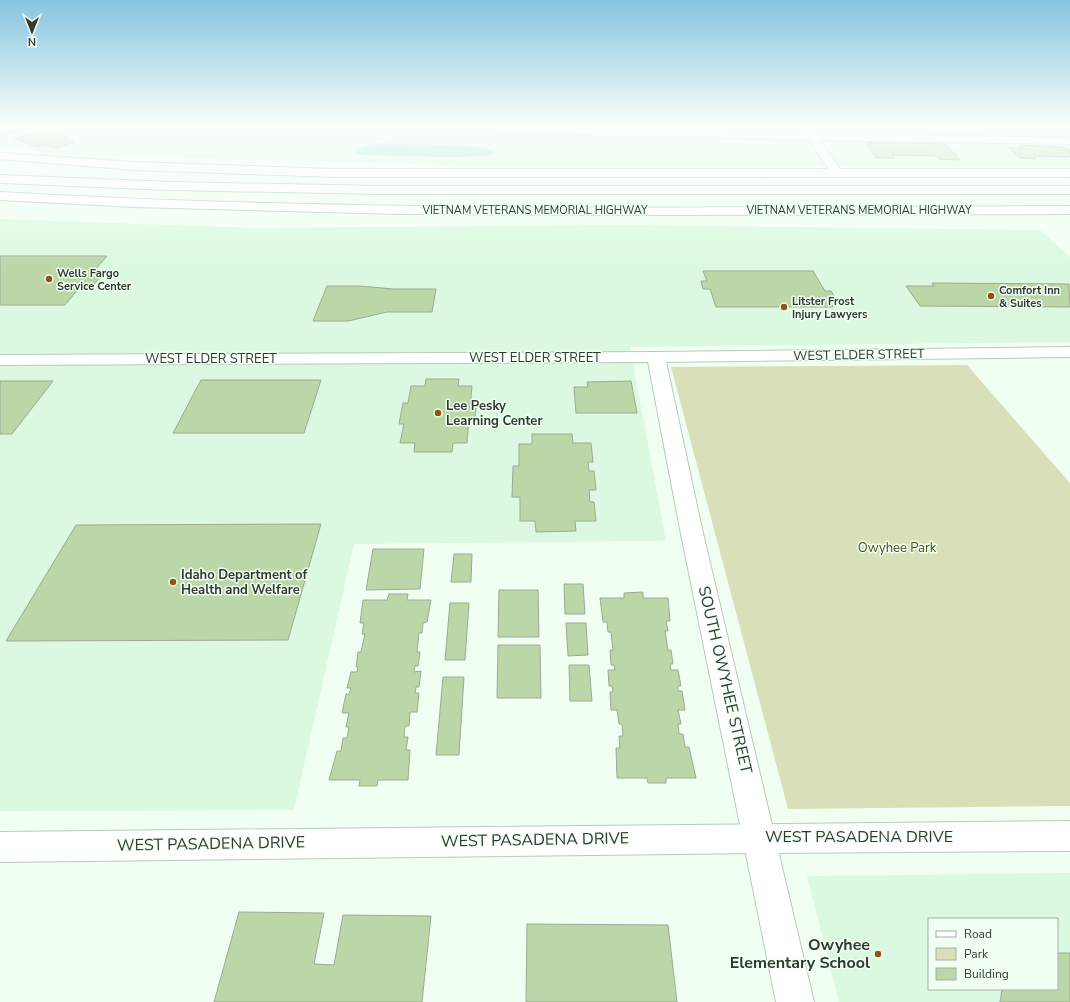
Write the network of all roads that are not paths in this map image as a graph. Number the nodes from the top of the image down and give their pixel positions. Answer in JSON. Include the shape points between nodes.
{"nodes":[{"id":1,"x":62,"y":174,"type":"edge"},
{"id":2,"x":0,"y":179,"type":"edge"},
{"id":3,"x":1070,"y":190,"type":"edge"},
{"id":4,"x":523,"y":191,"type":"junction"},
{"id":5,"x":0,"y":196,"type":"edge"},
{"id":6,"x":0,"y":208,"type":"edge"},
{"id":7,"x":677,"y":210,"type":"junction"},
{"id":8,"x":1070,"y":210,"type":"edge"},
{"id":9,"x":1070,"y":352,"type":"edge"},
{"id":10,"x":656,"y":357,"type":"junction"},
{"id":11,"x":0,"y":360,"type":"edge"},
{"id":12,"x":1070,"y":836,"type":"edge"},
{"id":13,"x":760,"y":838,"type":"junction"},
{"id":14,"x":0,"y":847,"type":"edge"},
{"id":15,"x":795,"y":1002,"type":"edge"}],
"edges":[{"from":1,"to":4,"type":"main road"},
{"from":2,"to":4,"type":"main road","name":"VIETNAM VETERANS MEMORIAL HIGHWAY","via":[[245,188]]},
{"from":3,"to":4,"type":"main road","name":"VIETNAM VETERANS MEMORIAL HIGHWAY"},
{"from":5,"to":7,"type":"main road","name":"VIETNAM VETERANS MEMORIAL HIGHWAY","via":[[267,207]]},
{"from":6,"to":7,"type":"main road","via":[[284,218],[463,217]]},
{"from":7,"to":8,"type":"main road","name":"VIETNAM VETERANS MEMORIAL HIGHWAY"},
{"from":9,"to":10,"type":"street","name":"WEST ELDER STREET"},
{"from":10,"to":11,"type":"main road","name":"WEST ELDER STREET"},
{"from":10,"to":13,"type":"main road","name":"SOUTH OWYHEE STREET"},
{"from":12,"to":13,"type":"street","name":"WEST PASADENA DRIVE"},
{"from":13,"to":14,"type":"street","name":"WEST PASADENA DRIVE"},
{"from":13,"to":15,"type":"main road","name":"SOUTH OWYHEE STREET"}]}
